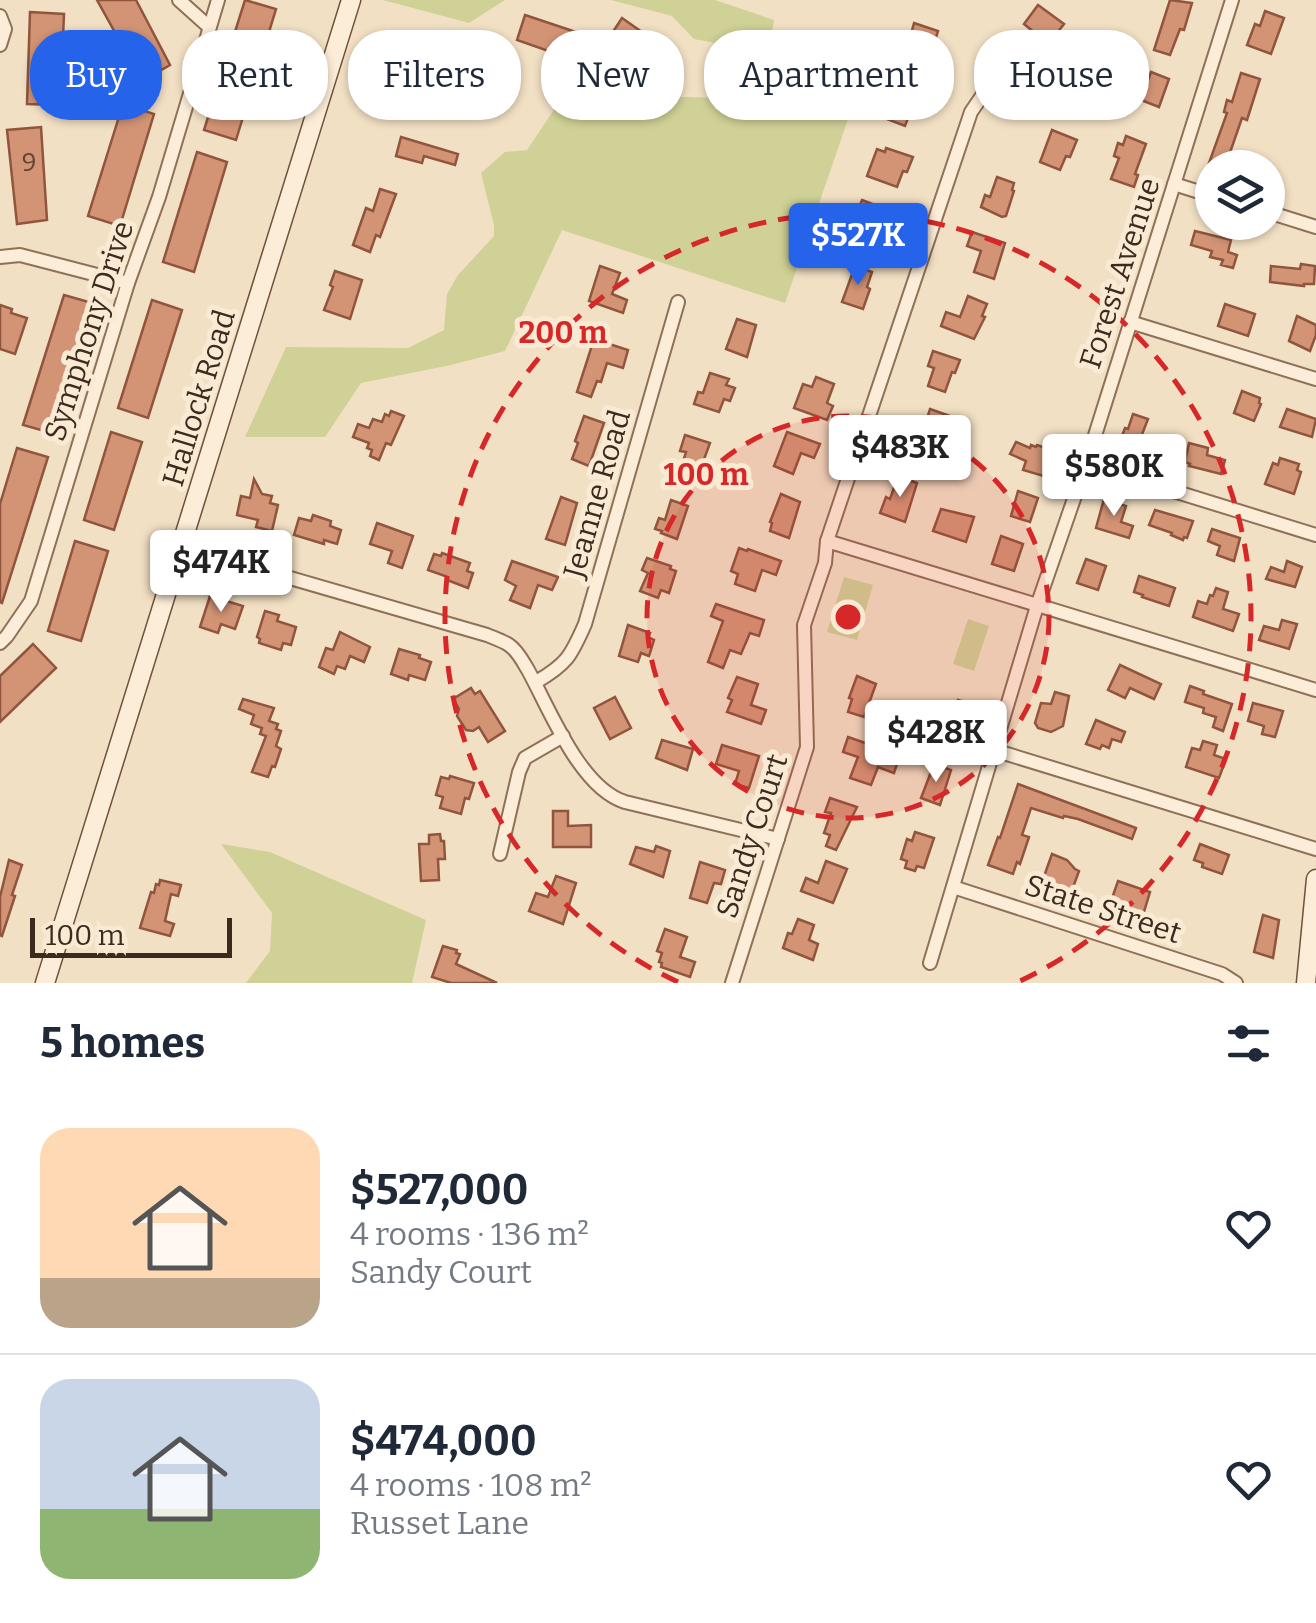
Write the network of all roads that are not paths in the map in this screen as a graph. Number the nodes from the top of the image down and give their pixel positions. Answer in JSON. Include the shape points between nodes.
{"nodes":[{"id":1,"x":179,"y":0,"type":"edge"},
{"id":2,"x":218,"y":0,"type":"edge"},
{"id":3,"x":351,"y":0,"type":"edge"},
{"id":4,"x":1232,"y":0,"type":"edge"},
{"id":5,"x":0,"y":16,"type":"edge"},
{"id":6,"x":208,"y":26,"type":"junction"},
{"id":7,"x":0,"y":46,"type":"edge"},
{"id":8,"x":974,"y":108,"type":"edge"},
{"id":9,"x":1174,"y":184,"type":"junction"},
{"id":10,"x":1195,"y":191,"type":"edge"},
{"id":11,"x":1285,"y":218,"type":"edge"},
{"id":12,"x":1316,"y":228,"type":"edge"},
{"id":13,"x":0,"y":256,"type":"edge"},
{"id":14,"x":128,"y":283,"type":"junction"},
{"id":15,"x":678,"y":302,"type":"dead end"},
{"id":16,"x":1130,"y":322,"type":"junction"},
{"id":17,"x":1316,"y":379,"type":"edge"},
{"id":18,"x":1086,"y":464,"type":"junction"},
{"id":19,"x":1316,"y":535,"type":"edge"},
{"id":20,"x":827,"y":541,"type":"junction"},
{"id":21,"x":182,"y":547,"type":"junction"},
{"id":22,"x":1037,"y":606,"type":"junction"},
{"id":23,"x":0,"y":643,"type":"edge"},
{"id":24,"x":536,"y":682,"type":"junction"},
{"id":25,"x":1316,"y":690,"type":"edge"},
{"id":26,"x":562,"y":736,"type":"junction"},
{"id":27,"x":994,"y":750,"type":"junction"},
{"id":28,"x":778,"y":839,"type":"junction"},
{"id":29,"x":1316,"y":849,"type":"edge"},
{"id":30,"x":500,"y":854,"type":"dead end"},
{"id":31,"x":1316,"y":879,"type":"edge"},
{"id":32,"x":953,"y":888,"type":"junction"},
{"id":33,"x":930,"y":962,"type":"dead end"},
{"id":34,"x":45,"y":983,"type":"edge"},
{"id":35,"x":732,"y":983,"type":"edge"},
{"id":36,"x":1236,"y":983,"type":"edge"},
{"id":37,"x":1306,"y":983,"type":"edge"}],
"edges":[{"from":1,"to":6,"type":"street"},
{"from":2,"to":6,"type":"street","name":"Symphony Drive"},
{"from":3,"to":21,"type":"street","name":"Hallock Road"},
{"from":4,"to":9,"type":"street","name":"Forest Avenue"},
{"from":5,"to":7,"type":"street"},
{"from":6,"to":14,"type":"street","name":"Symphony Drive"},
{"from":8,"to":20,"type":"street","name":"Sandy Court"},
{"from":9,"to":10,"type":"street"},
{"from":9,"to":16,"type":"street","name":"Forest Avenue"},
{"from":11,"to":12,"type":"street"},
{"from":13,"to":14,"type":"street","via":[[20,255]]},
{"from":14,"to":23,"type":"street","name":"Symphony Drive","via":[[30,601]]},
{"from":15,"to":24,"type":"street","name":"Jeanne Road","via":[[585,624],[560,668]]},
{"from":16,"to":17,"type":"street"},
{"from":16,"to":18,"type":"street","name":"Forest Avenue"},
{"from":18,"to":19,"type":"street"},
{"from":18,"to":22,"type":"street","name":"Forest Avenue"},
{"from":20,"to":22,"type":"street"},
{"from":20,"to":28,"type":"street","name":"Sandy Court","via":[[804,625],[807,747]]},
{"from":21,"to":24,"type":"street","via":[[488,635],[511,646]]},
{"from":21,"to":34,"type":"street","name":"Hallock Road"},
{"from":22,"to":25,"type":"street"},
{"from":22,"to":27,"type":"street","name":"Forest Avenue"},
{"from":24,"to":26,"type":"street"},
{"from":26,"to":28,"type":"street","via":[[592,780],[615,798]]},
{"from":26,"to":30,"type":"street","via":[[525,758]]},
{"from":27,"to":29,"type":"street"},
{"from":27,"to":32,"type":"street","name":"Forest Avenue"},
{"from":28,"to":35,"type":"street","name":"Sandy Court"},
{"from":31,"to":37,"type":"street"},
{"from":32,"to":33,"type":"street","name":"Forest Avenue"},
{"from":32,"to":36,"type":"street","name":"State Street"}]}
